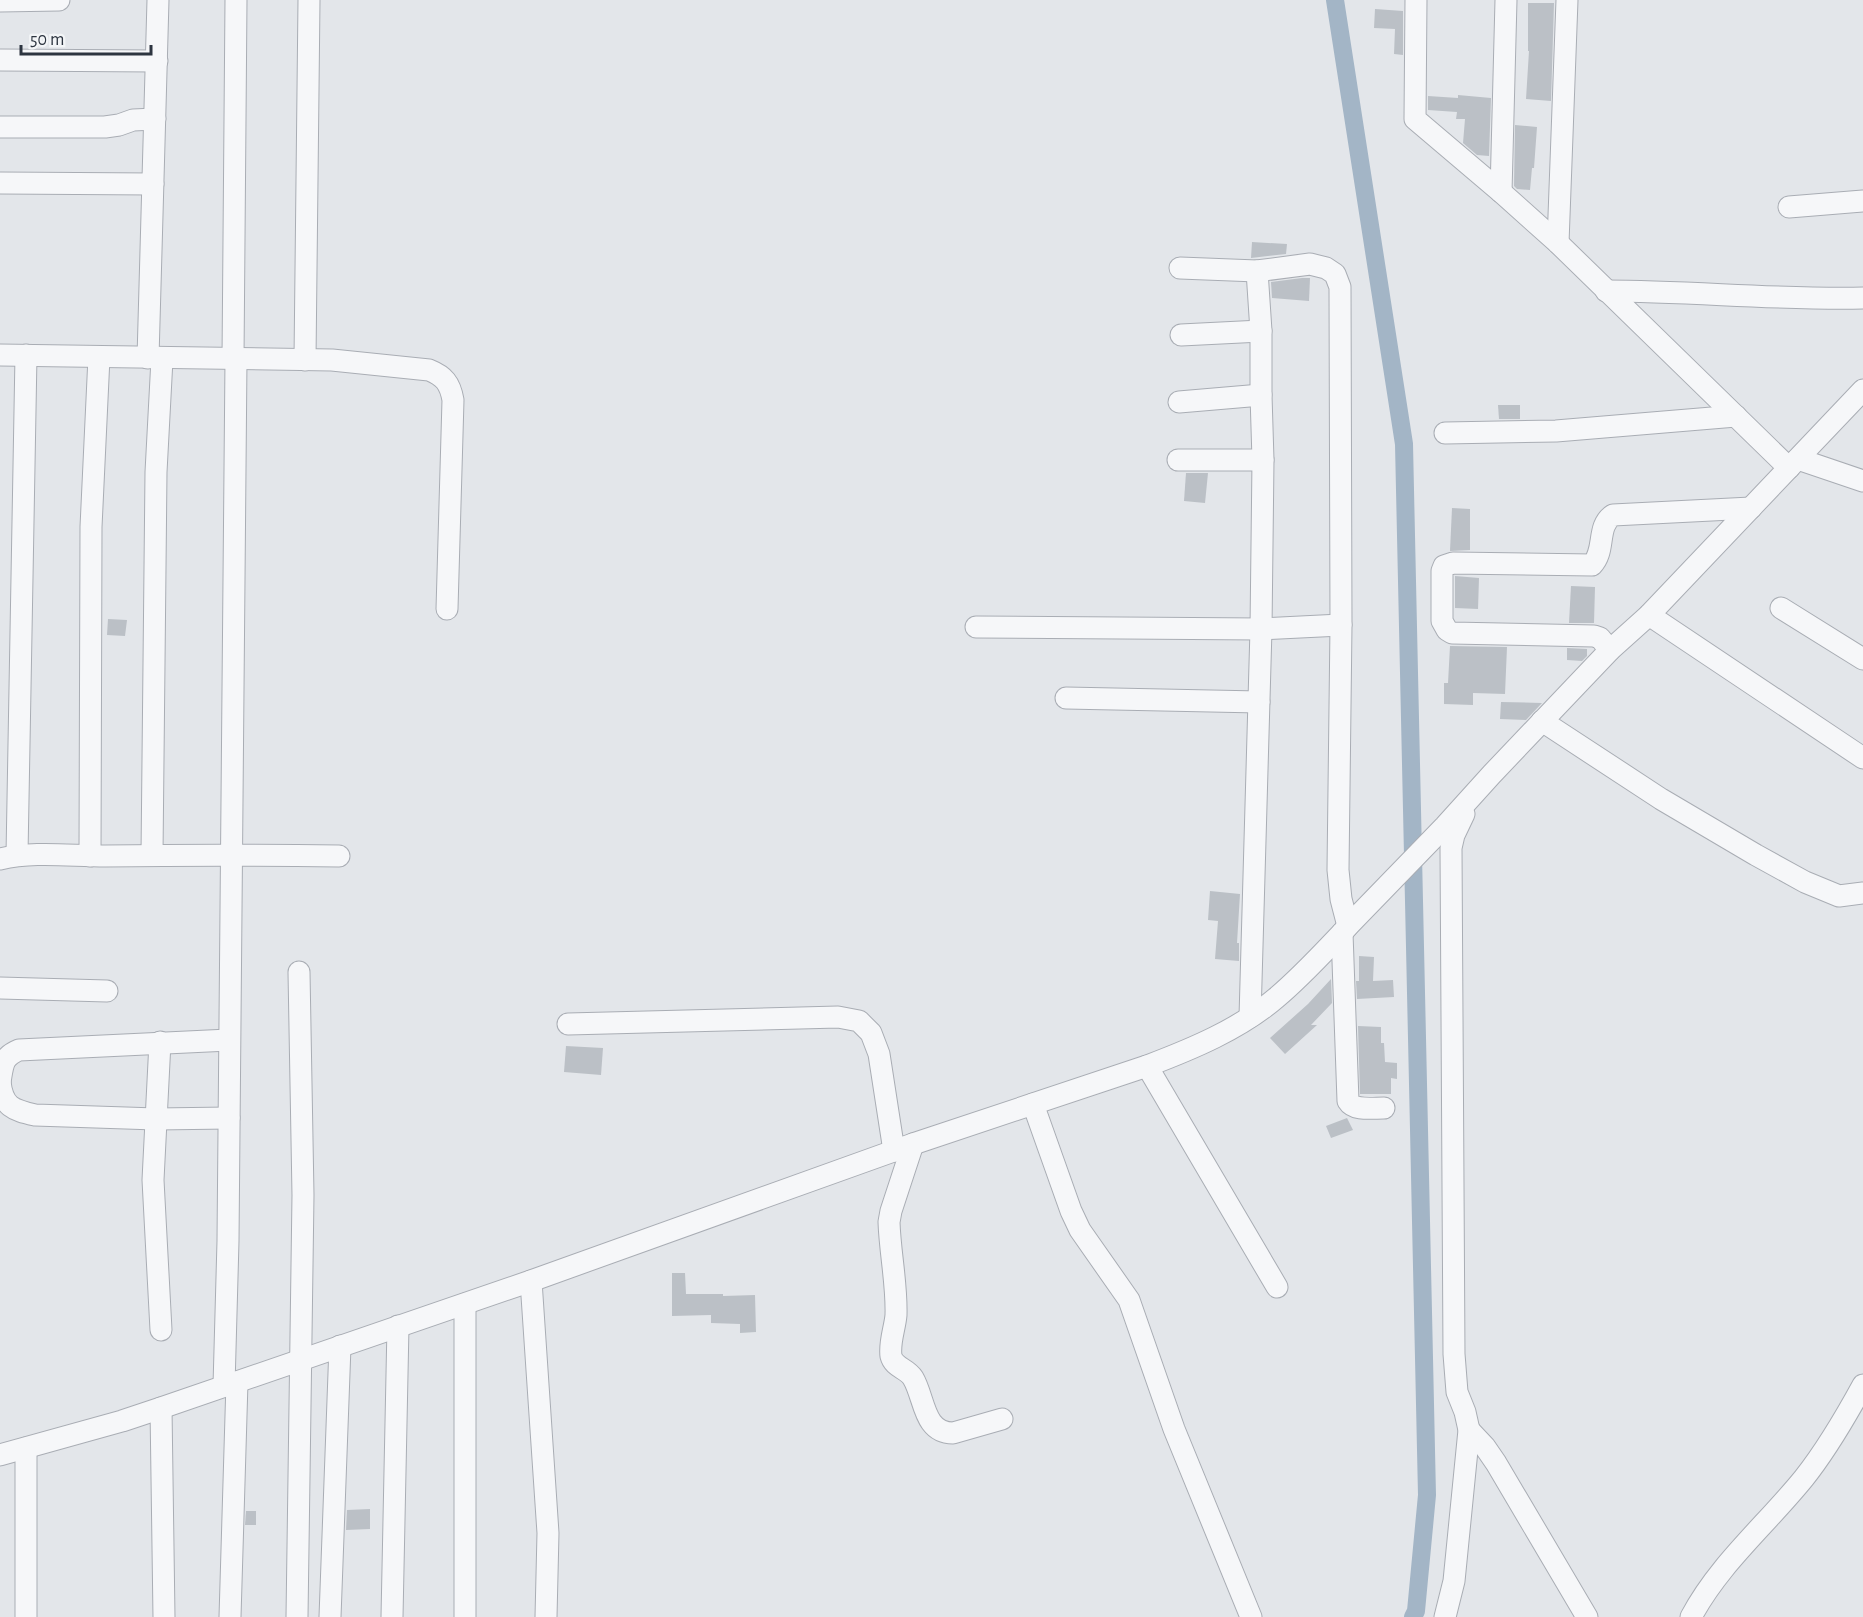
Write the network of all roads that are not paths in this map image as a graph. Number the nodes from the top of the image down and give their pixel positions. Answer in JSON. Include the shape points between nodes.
{"nodes":[{"id":1,"x":0,"y":0,"type":"edge"},
{"id":2,"x":59,"y":0,"type":"edge"},
{"id":3,"x":158,"y":0,"type":"edge"},
{"id":4,"x":236,"y":0,"type":"edge"},
{"id":5,"x":309,"y":0,"type":"edge"},
{"id":6,"x":1416,"y":0,"type":"edge"},
{"id":7,"x":1506,"y":0,"type":"edge"},
{"id":8,"x":1567,"y":0,"type":"edge"},
{"id":9,"x":0,"y":60,"type":"edge"},
{"id":10,"x":157,"y":61,"type":"junction"},
{"id":11,"x":155,"y":119,"type":"junction"},
{"id":12,"x":0,"y":127,"type":"edge"},
{"id":13,"x":0,"y":183,"type":"edge"},
{"id":14,"x":153,"y":184,"type":"junction"},
{"id":15,"x":1502,"y":192,"type":"junction"},
{"id":16,"x":1863,"y":201,"type":"edge"},
{"id":17,"x":1789,"y":207,"type":"dead end"},
{"id":18,"x":1558,"y":243,"type":"junction"},
{"id":19,"x":1180,"y":268,"type":"dead end"},
{"id":20,"x":1257,"y":271,"type":"junction"},
{"id":21,"x":1606,"y":291,"type":"junction"},
{"id":22,"x":1863,"y":298,"type":"edge"},
{"id":23,"x":1261,"y":331,"type":"junction"},
{"id":24,"x":1181,"y":335,"type":"dead end"},
{"id":25,"x":0,"y":355,"type":"edge"},
{"id":26,"x":26,"y":355,"type":"junction"},
{"id":27,"x":99,"y":357,"type":"junction"},
{"id":28,"x":155,"y":358,"type":"junction"},
{"id":29,"x":234,"y":359,"type":"junction"},
{"id":30,"x":305,"y":360,"type":"junction"},
{"id":31,"x":1863,"y":390,"type":"edge"},
{"id":32,"x":1261,"y":395,"type":"junction"},
{"id":33,"x":1179,"y":402,"type":"dead end"},
{"id":34,"x":1736,"y":416,"type":"junction"},
{"id":35,"x":1445,"y":434,"type":"dead end"},
{"id":36,"x":1178,"y":460,"type":"dead end"},
{"id":37,"x":1263,"y":460,"type":"junction"},
{"id":38,"x":1794,"y":463,"type":"junction"},
{"id":39,"x":1863,"y":481,"type":"edge"},
{"id":40,"x":1751,"y":508,"type":"junction"},
{"id":41,"x":1781,"y":608,"type":"dead end"},
{"id":42,"x":447,"y":609,"type":"dead end"},
{"id":43,"x":1649,"y":615,"type":"junction"},
{"id":44,"x":1341,"y":626,"type":"junction"},
{"id":45,"x":976,"y":627,"type":"dead end"},
{"id":46,"x":1261,"y":629,"type":"junction"},
{"id":47,"x":1610,"y":650,"type":"junction"},
{"id":48,"x":1863,"y":659,"type":"edge"},
{"id":49,"x":1066,"y":698,"type":"dead end"},
{"id":50,"x":1259,"y":702,"type":"junction"},
{"id":51,"x":1542,"y":722,"type":"junction"},
{"id":52,"x":1863,"y":758,"type":"edge"},
{"id":53,"x":1472,"y":797,"type":"junction"},
{"id":54,"x":152,"y":855,"type":"junction"},
{"id":55,"x":230,"y":855,"type":"junction"},
{"id":56,"x":90,"y":856,"type":"junction"},
{"id":57,"x":339,"y":856,"type":"dead end"},
{"id":58,"x":9,"y":857,"type":"edge"},
{"id":59,"x":1863,"y":893,"type":"edge"},
{"id":60,"x":1345,"y":930,"type":"junction"},
{"id":61,"x":299,"y":972,"type":"dead end"},
{"id":62,"x":0,"y":988,"type":"edge"},
{"id":63,"x":107,"y":991,"type":"dead end"},
{"id":64,"x":1250,"y":1017,"type":"junction"},
{"id":65,"x":568,"y":1024,"type":"dead end"},
{"id":66,"x":229,"y":1040,"type":"junction"},
{"id":67,"x":160,"y":1042,"type":"junction"},
{"id":68,"x":1147,"y":1066,"type":"junction"},
{"id":69,"x":0,"y":1082,"type":"edge"},
{"id":70,"x":1033,"y":1104,"type":"junction"},
{"id":71,"x":1383,"y":1108,"type":"dead end"},
{"id":72,"x":229,"y":1118,"type":"junction"},
{"id":73,"x":156,"y":1119,"type":"junction"},
{"id":74,"x":903,"y":1147,"type":"junction"},
{"id":75,"x":531,"y":1281,"type":"junction"},
{"id":76,"x":1277,"y":1287,"type":"dead end"},
{"id":77,"x":465,"y":1304,"type":"junction"},
{"id":78,"x":398,"y":1326,"type":"junction"},
{"id":79,"x":161,"y":1330,"type":"dead end"},
{"id":80,"x":340,"y":1346,"type":"junction"},
{"id":81,"x":301,"y":1360,"type":"junction"},
{"id":82,"x":230,"y":1384,"type":"junction"},
{"id":83,"x":1863,"y":1385,"type":"edge"},
{"id":84,"x":161,"y":1408,"type":"junction"},
{"id":85,"x":1002,"y":1419,"type":"dead end"},
{"id":86,"x":1469,"y":1430,"type":"junction"},
{"id":87,"x":26,"y":1448,"type":"junction"},
{"id":88,"x":0,"y":1455,"type":"edge"},
{"id":89,"x":26,"y":1617,"type":"edge"},
{"id":90,"x":164,"y":1617,"type":"edge"},
{"id":91,"x":230,"y":1617,"type":"edge"},
{"id":92,"x":297,"y":1617,"type":"edge"},
{"id":93,"x":330,"y":1617,"type":"edge"},
{"id":94,"x":392,"y":1617,"type":"edge"},
{"id":95,"x":465,"y":1617,"type":"edge"},
{"id":96,"x":546,"y":1617,"type":"edge"},
{"id":97,"x":1251,"y":1617,"type":"edge"},
{"id":98,"x":1444,"y":1617,"type":"edge"},
{"id":99,"x":1587,"y":1617,"type":"edge"},
{"id":100,"x":1690,"y":1617,"type":"edge"}],
"edges":[{"from":1,"to":2,"type":"street"},
{"from":3,"to":10,"type":"street"},
{"from":4,"to":29,"type":"street"},
{"from":5,"to":30,"type":"street"},
{"from":6,"to":15,"type":"street","via":[[1414,117]]},
{"from":7,"to":15,"type":"street"},
{"from":8,"to":18,"type":"street"},
{"from":9,"to":10,"type":"street"},
{"from":10,"to":11,"type":"street"},
{"from":11,"to":12,"type":"street","via":[[105,127]]},
{"from":11,"to":14,"type":"street"},
{"from":13,"to":14,"type":"street"},
{"from":14,"to":28,"type":"street"},
{"from":15,"to":18,"type":"street"},
{"from":16,"to":17,"type":"street"},
{"from":18,"to":21,"type":"street"},
{"from":19,"to":20,"type":"street"},
{"from":20,"to":23,"type":"street"},
{"from":20,"to":44,"type":"street","via":[[1310,264],[1335,274],[1340,287]]},
{"from":21,"to":22,"type":"street"},
{"from":21,"to":34,"type":"street"},
{"from":23,"to":24,"type":"street"},
{"from":23,"to":32,"type":"street"},
{"from":25,"to":26,"type":"street"},
{"from":26,"to":27,"type":"street"},
{"from":26,"to":58,"type":"street"},
{"from":27,"to":28,"type":"street"},
{"from":27,"to":56,"type":"street","via":[[91,527]]},
{"from":28,"to":29,"type":"street"},
{"from":28,"to":54,"type":"street"},
{"from":29,"to":30,"type":"street"},
{"from":29,"to":55,"type":"street"},
{"from":30,"to":42,"type":"street","via":[[429,370],[448,382],[453,400]]},
{"from":31,"to":38,"type":"street"},
{"from":32,"to":33,"type":"street"},
{"from":32,"to":37,"type":"street"},
{"from":34,"to":35,"type":"street"},
{"from":34,"to":38,"type":"street"},
{"from":36,"to":37,"type":"street"},
{"from":37,"to":46,"type":"street"},
{"from":38,"to":39,"type":"street"},
{"from":38,"to":40,"type":"street"},
{"from":40,"to":43,"type":"street"},
{"from":40,"to":47,"type":"street","via":[[1613,515],[1606,520],[1598,559],[1592,565],[1453,563],[1442,571],[1442,621],[1452,633],[1594,636]]},
{"from":41,"to":48,"type":"street"},
{"from":43,"to":47,"type":"street"},
{"from":43,"to":52,"type":"street"},
{"from":44,"to":46,"type":"street"},
{"from":44,"to":60,"type":"street","via":[[1338,870]]},
{"from":45,"to":46,"type":"street"},
{"from":46,"to":50,"type":"street"},
{"from":47,"to":51,"type":"street"},
{"from":49,"to":50,"type":"street"},
{"from":50,"to":64,"type":"street"},
{"from":51,"to":53,"type":"street"},
{"from":51,"to":59,"type":"street","via":[[1661,799],[1805,882],[1839,896]]},
{"from":53,"to":60,"type":"street"},
{"from":53,"to":86,"type":"street","via":[[1451,848],[1454,1354],[1457,1392]]},
{"from":54,"to":55,"type":"street"},
{"from":54,"to":56,"type":"street"},
{"from":55,"to":57,"type":"street"},
{"from":55,"to":66,"type":"street"},
{"from":56,"to":58,"type":"street"},
{"from":60,"to":64,"type":"street","via":[[1275,999]]},
{"from":60,"to":71,"type":"street","via":[[1348,1101],[1357,1107]]},
{"from":61,"to":81,"type":"street"},
{"from":62,"to":63,"type":"street"},
{"from":64,"to":68,"type":"street","via":[[1180,1054]]},
{"from":65,"to":74,"type":"street","via":[[838,1017],[859,1021],[871,1033],[879,1054]]},
{"from":66,"to":67,"type":"street"},
{"from":66,"to":72,"type":"street"},
{"from":67,"to":69,"type":"street","via":[[19,1050],[4,1061]]},
{"from":67,"to":73,"type":"street"},
{"from":68,"to":70,"type":"street"},
{"from":68,"to":76,"type":"street"},
{"from":69,"to":73,"type":"street","via":[[7,1104],[18,1111],[35,1115]]},
{"from":70,"to":74,"type":"street"},
{"from":70,"to":97,"type":"street","via":[[1080,1230],[1129,1300],[1174,1429]]},
{"from":72,"to":73,"type":"street"},
{"from":72,"to":82,"type":"street"},
{"from":73,"to":79,"type":"street","via":[[153,1180]]},
{"from":74,"to":75,"type":"street"},
{"from":74,"to":85,"type":"street","via":[[889,1222],[896,1314],[892,1358],[911,1375],[927,1415],[938,1430],[953,1433]]},
{"from":75,"to":77,"type":"street"},
{"from":75,"to":96,"type":"street","via":[[548,1533]]},
{"from":77,"to":78,"type":"street"},
{"from":77,"to":95,"type":"street"},
{"from":78,"to":80,"type":"street"},
{"from":78,"to":94,"type":"street"},
{"from":80,"to":81,"type":"street"},
{"from":80,"to":93,"type":"street"},
{"from":81,"to":82,"type":"street"},
{"from":81,"to":92,"type":"street"},
{"from":82,"to":84,"type":"street"},
{"from":82,"to":91,"type":"street"},
{"from":83,"to":100,"type":"street","via":[[1803,1479],[1712,1583]]},
{"from":84,"to":87,"type":"street"},
{"from":84,"to":90,"type":"street"},
{"from":86,"to":98,"type":"street","via":[[1454,1581]]},
{"from":86,"to":99,"type":"street","via":[[1496,1463]]},
{"from":87,"to":88,"type":"street"},
{"from":87,"to":89,"type":"street"}]}
